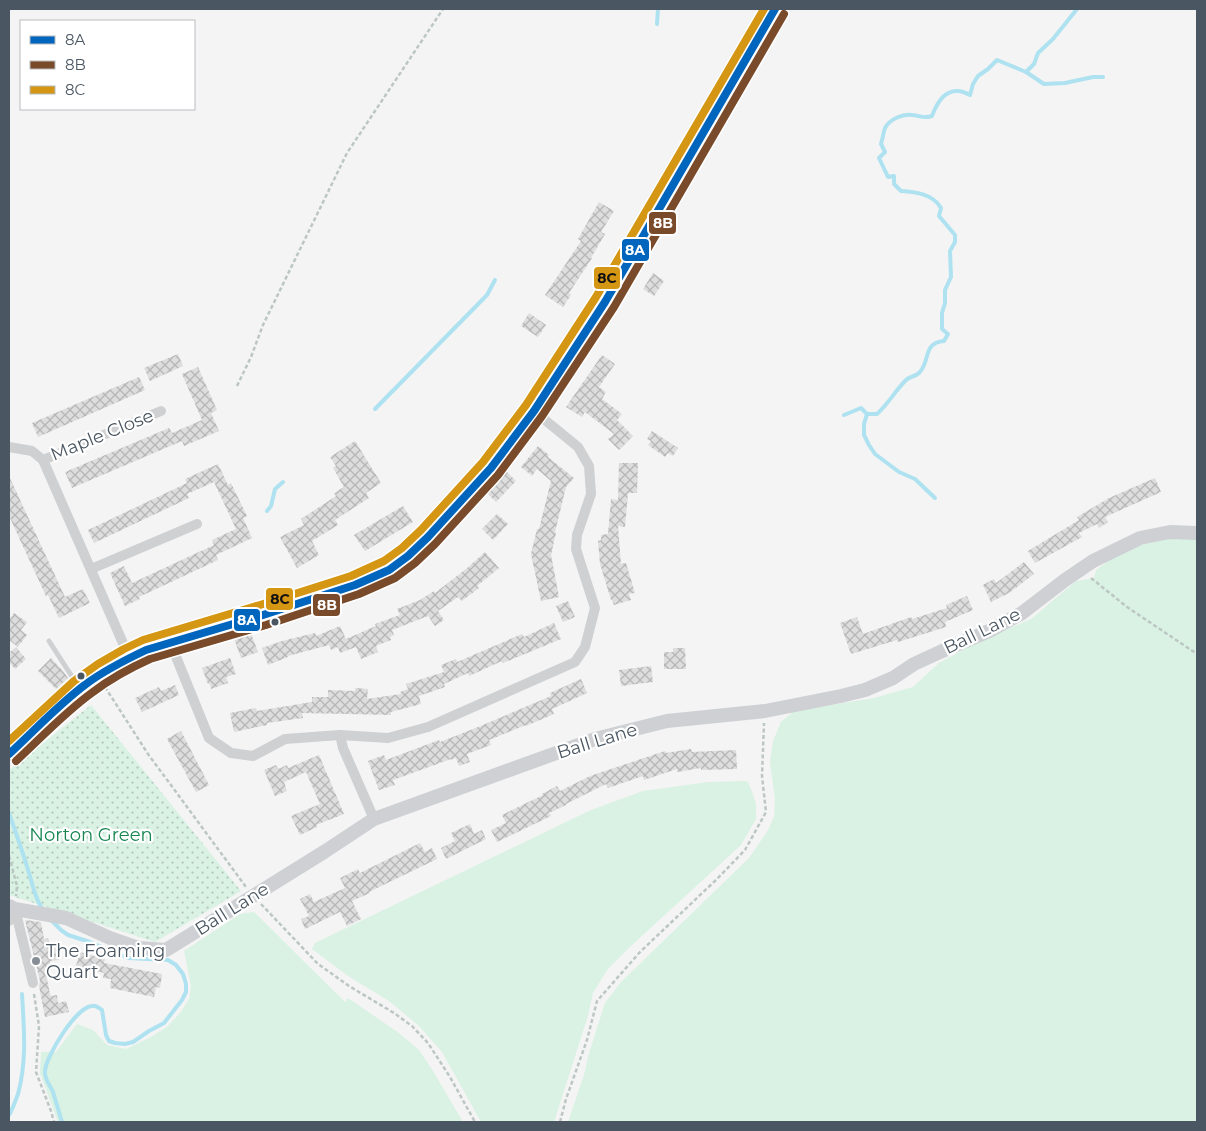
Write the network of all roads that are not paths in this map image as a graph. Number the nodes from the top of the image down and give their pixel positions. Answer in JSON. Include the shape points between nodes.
{"nodes":[{"id":1,"x":775,"y":9,"type":"edge"},
{"id":2,"x":161,"y":411,"type":"dead end"},
{"id":3,"x":534,"y":411,"type":"junction"},
{"id":4,"x":9,"y":447,"type":"edge"},
{"id":5,"x":43,"y":460,"type":"junction"},
{"id":6,"x":197,"y":524,"type":"dead end"},
{"id":7,"x":1197,"y":533,"type":"edge"},
{"id":8,"x":91,"y":569,"type":"junction"},
{"id":9,"x":49,"y":641,"type":"dead end"},
{"id":10,"x":170,"y":642,"type":"junction"},
{"id":11,"x":129,"y":657,"type":"junction"},
{"id":12,"x":80,"y":689,"type":"junction"},
{"id":13,"x":340,"y":735,"type":"junction"},
{"id":14,"x":9,"y":754,"type":"edge"},
{"id":15,"x":374,"y":819,"type":"junction"},
{"id":16,"x":11,"y":911,"type":"edge"},
{"id":17,"x":33,"y":982,"type":"road end"}],
"edges":[{"from":1,"to":3,"type":"street","via":[[605,302]]},
{"from":2,"to":5,"type":"street","name":"Maple Close"},
{"from":3,"to":10,"type":"street","via":[[491,468],[454,509],[408,556],[389,570],[355,585]]},
{"from":3,"to":13,"type":"street","via":[[578,447],[589,466],[591,494],[577,535],[576,549],[595,608],[585,647],[575,662],[428,727],[388,738]]},
{"from":4,"to":5,"type":"street","via":[[32,451]]},
{"from":5,"to":8,"type":"street"},
{"from":6,"to":8,"type":"street"},
{"from":7,"to":15,"type":"street","name":"Ball Lane","via":[[1170,532],[1140,538],[1093,561],[1022,613],[865,690],[765,710],[667,721],[595,739]]},
{"from":8,"to":11,"type":"street"},
{"from":9,"to":12,"type":"lane"},
{"from":10,"to":11,"type":"street"},
{"from":10,"to":13,"type":"street","via":[[209,738],[231,753],[253,756],[285,739]]},
{"from":11,"to":12,"type":"street"},
{"from":12,"to":14,"type":"street"},
{"from":13,"to":15,"type":"street"},
{"from":15,"to":16,"type":"street","name":"Ball Lane","via":[[166,950],[139,948],[66,918]]},
{"from":16,"to":17,"type":"street"}]}
